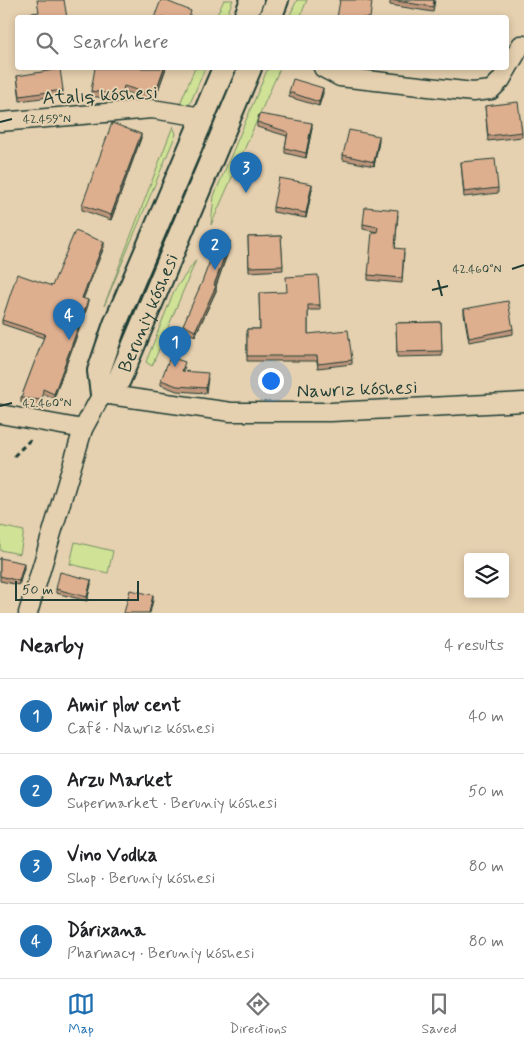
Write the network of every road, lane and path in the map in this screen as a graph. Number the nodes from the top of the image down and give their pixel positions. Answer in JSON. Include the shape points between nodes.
{"nodes":[{"id":1,"x":252,"y":0,"type":"edge"},
{"id":2,"x":278,"y":0,"type":"edge"},
{"id":3,"x":245,"y":15,"type":"edge"},
{"id":4,"x":271,"y":15,"type":"edge"},
{"id":5,"x":524,"y":45,"type":"edge"},
{"id":6,"x":509,"y":66,"type":"edge"},
{"id":7,"x":223,"y":70,"type":"edge"},
{"id":8,"x":249,"y":70,"type":"edge"},
{"id":9,"x":327,"y":70,"type":"edge"},
{"id":10,"x":507,"y":70,"type":"edge"},
{"id":11,"x":203,"y":117,"type":"junction"},
{"id":12,"x":0,"y":122,"type":"edge"},
{"id":13,"x":102,"y":394,"type":"junction"},
{"id":14,"x":524,"y":402,"type":"edge"},
{"id":15,"x":0,"y":414,"type":"edge"},
{"id":16,"x":83,"y":429,"type":"junction"},
{"id":17,"x":28,"y":613,"type":"edge"}],
"edges":[{"from":1,"to":3,"type":"street"},
{"from":2,"to":4,"type":"street"},
{"from":5,"to":6,"type":"street"},
{"from":7,"to":11,"type":"street","name":"Beruniy kóshesi"},
{"from":8,"to":13,"type":"street","name":"Beruniy kóshesi","via":[[119,380]]},
{"from":9,"to":10,"type":"street","via":[[340,77],[473,92],[491,90]]},
{"from":11,"to":12,"type":"street","name":"Atalıq kóshesi","via":[[152,109]]},
{"from":11,"to":13,"type":"street","name":"Beruniy kóshesi","via":[[115,324],[99,371]]},
{"from":13,"to":14,"type":"street","name":"Nawrız kóshesi","via":[[231,412],[331,412]]},
{"from":13,"to":16,"type":"street"},
{"from":15,"to":16,"type":"street"},
{"from":16,"to":17,"type":"street"}]}
